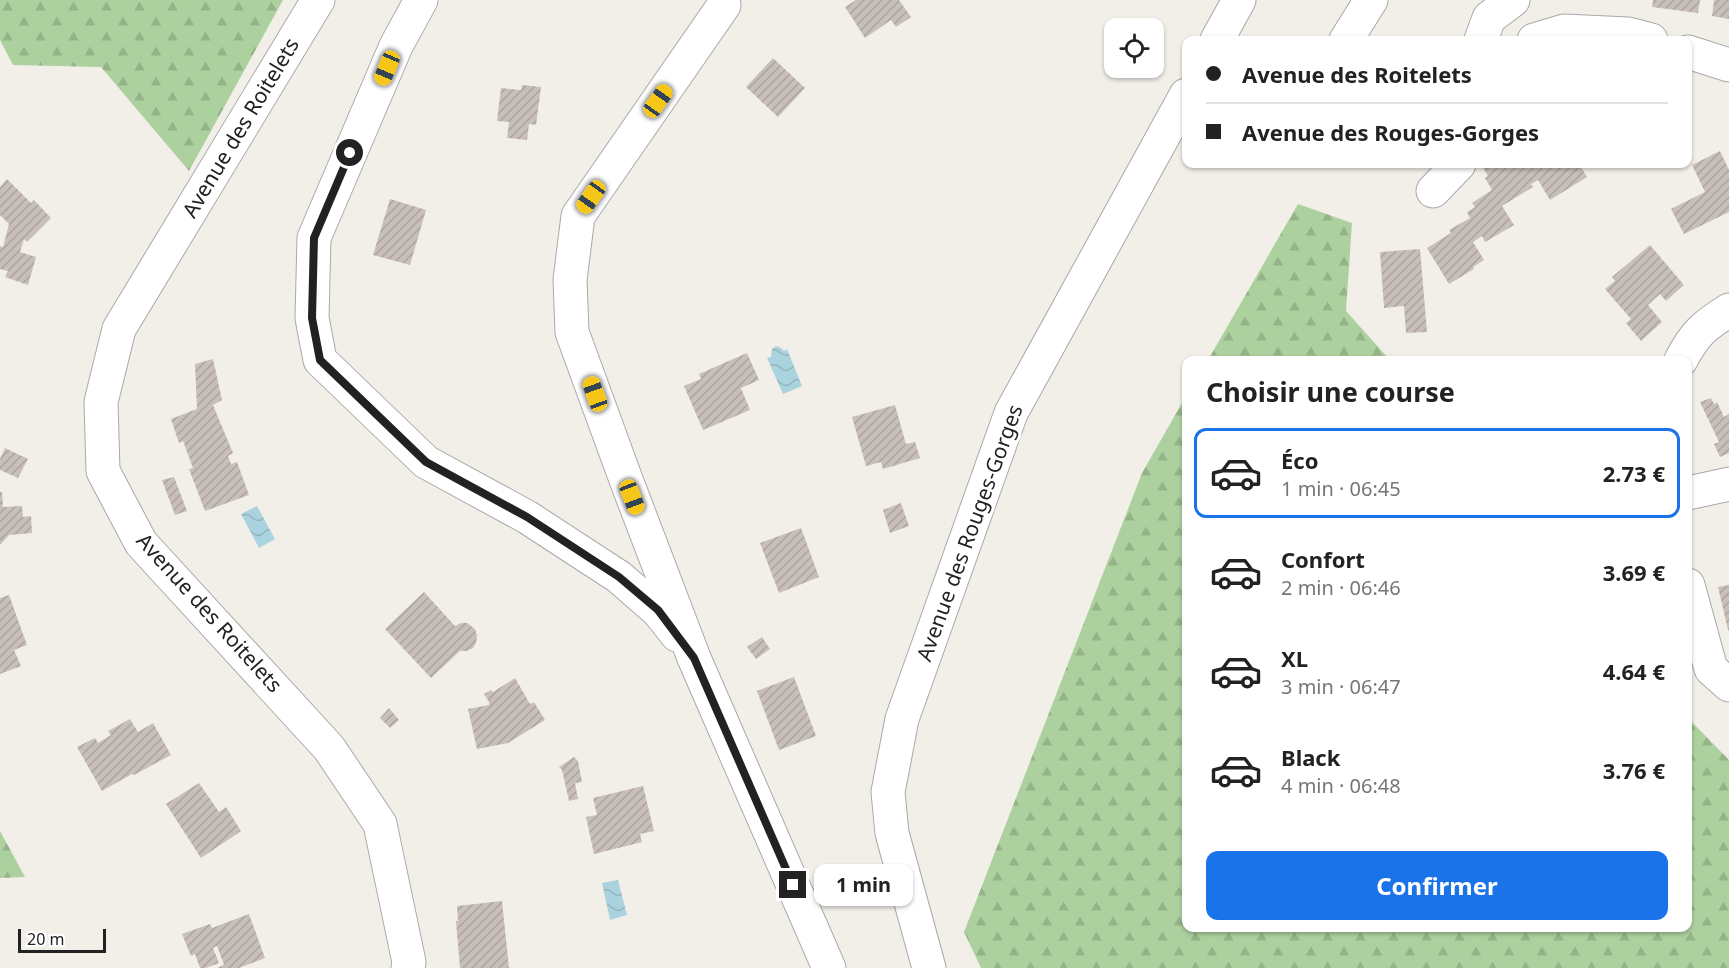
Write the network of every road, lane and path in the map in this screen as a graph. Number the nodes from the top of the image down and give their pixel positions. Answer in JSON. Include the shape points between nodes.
{"nodes":[{"id":1,"x":318,"y":0,"type":"edge"},
{"id":2,"x":421,"y":0,"type":"edge"},
{"id":3,"x":1239,"y":0,"type":"edge"},
{"id":4,"x":1371,"y":0,"type":"edge"},
{"id":5,"x":1513,"y":0,"type":"edge"},
{"id":6,"x":724,"y":5,"type":"dead end"},
{"id":7,"x":1219,"y":36,"type":"edge"},
{"id":8,"x":1348,"y":36,"type":"edge"},
{"id":9,"x":1483,"y":36,"type":"edge"},
{"id":10,"x":1547,"y":36,"type":"edge"},
{"id":11,"x":1636,"y":36,"type":"edge"},
{"id":12,"x":1182,"y":102,"type":"edge"},
{"id":13,"x":1455,"y":168,"type":"edge"},
{"id":14,"x":1433,"y":191,"type":"dead end"},
{"id":15,"x":1729,"y":310,"type":"edge"},
{"id":16,"x":1683,"y":356,"type":"edge"},
{"id":17,"x":1729,"y":484,"type":"edge"},
{"id":18,"x":1692,"y":492,"type":"edge"},
{"id":19,"x":1692,"y":600,"type":"edge"},
{"id":20,"x":694,"y":658,"type":"junction"},
{"id":21,"x":1729,"y":685,"type":"edge"},
{"id":22,"x":408,"y":968,"type":"edge"},
{"id":23,"x":829,"y":968,"type":"edge"},
{"id":24,"x":929,"y":968,"type":"edge"}],
"edges":[{"from":1,"to":22,"type":"street","name":"Avenue des Roitelets","via":[[120,329],[101,402],[103,471],[141,543],[329,747],[380,824]]},
{"from":2,"to":20,"type":"street","via":[[396,46],[314,238],[312,318],[320,360],[426,462],[527,517],[619,577],[658,610]]},
{"from":3,"to":7,"type":"street"},
{"from":4,"to":8,"type":"street"},
{"from":5,"to":9,"type":"street","via":[[1490,18]]},
{"from":6,"to":20,"type":"street","via":[[578,216],[570,280],[572,332]]},
{"from":10,"to":11,"type":"street","via":[[1564,31]]},
{"from":12,"to":24,"type":"street","name":"Avenue des Rouges-Gorges","via":[[1011,413],[902,719],[888,792],[892,833]]},
{"from":13,"to":14,"type":"street"},
{"from":15,"to":16,"type":"street","via":[[1706,324]]},
{"from":17,"to":18,"type":"street"},
{"from":19,"to":21,"type":"street","via":[[1711,669]]},
{"from":20,"to":23,"type":"street"}]}
